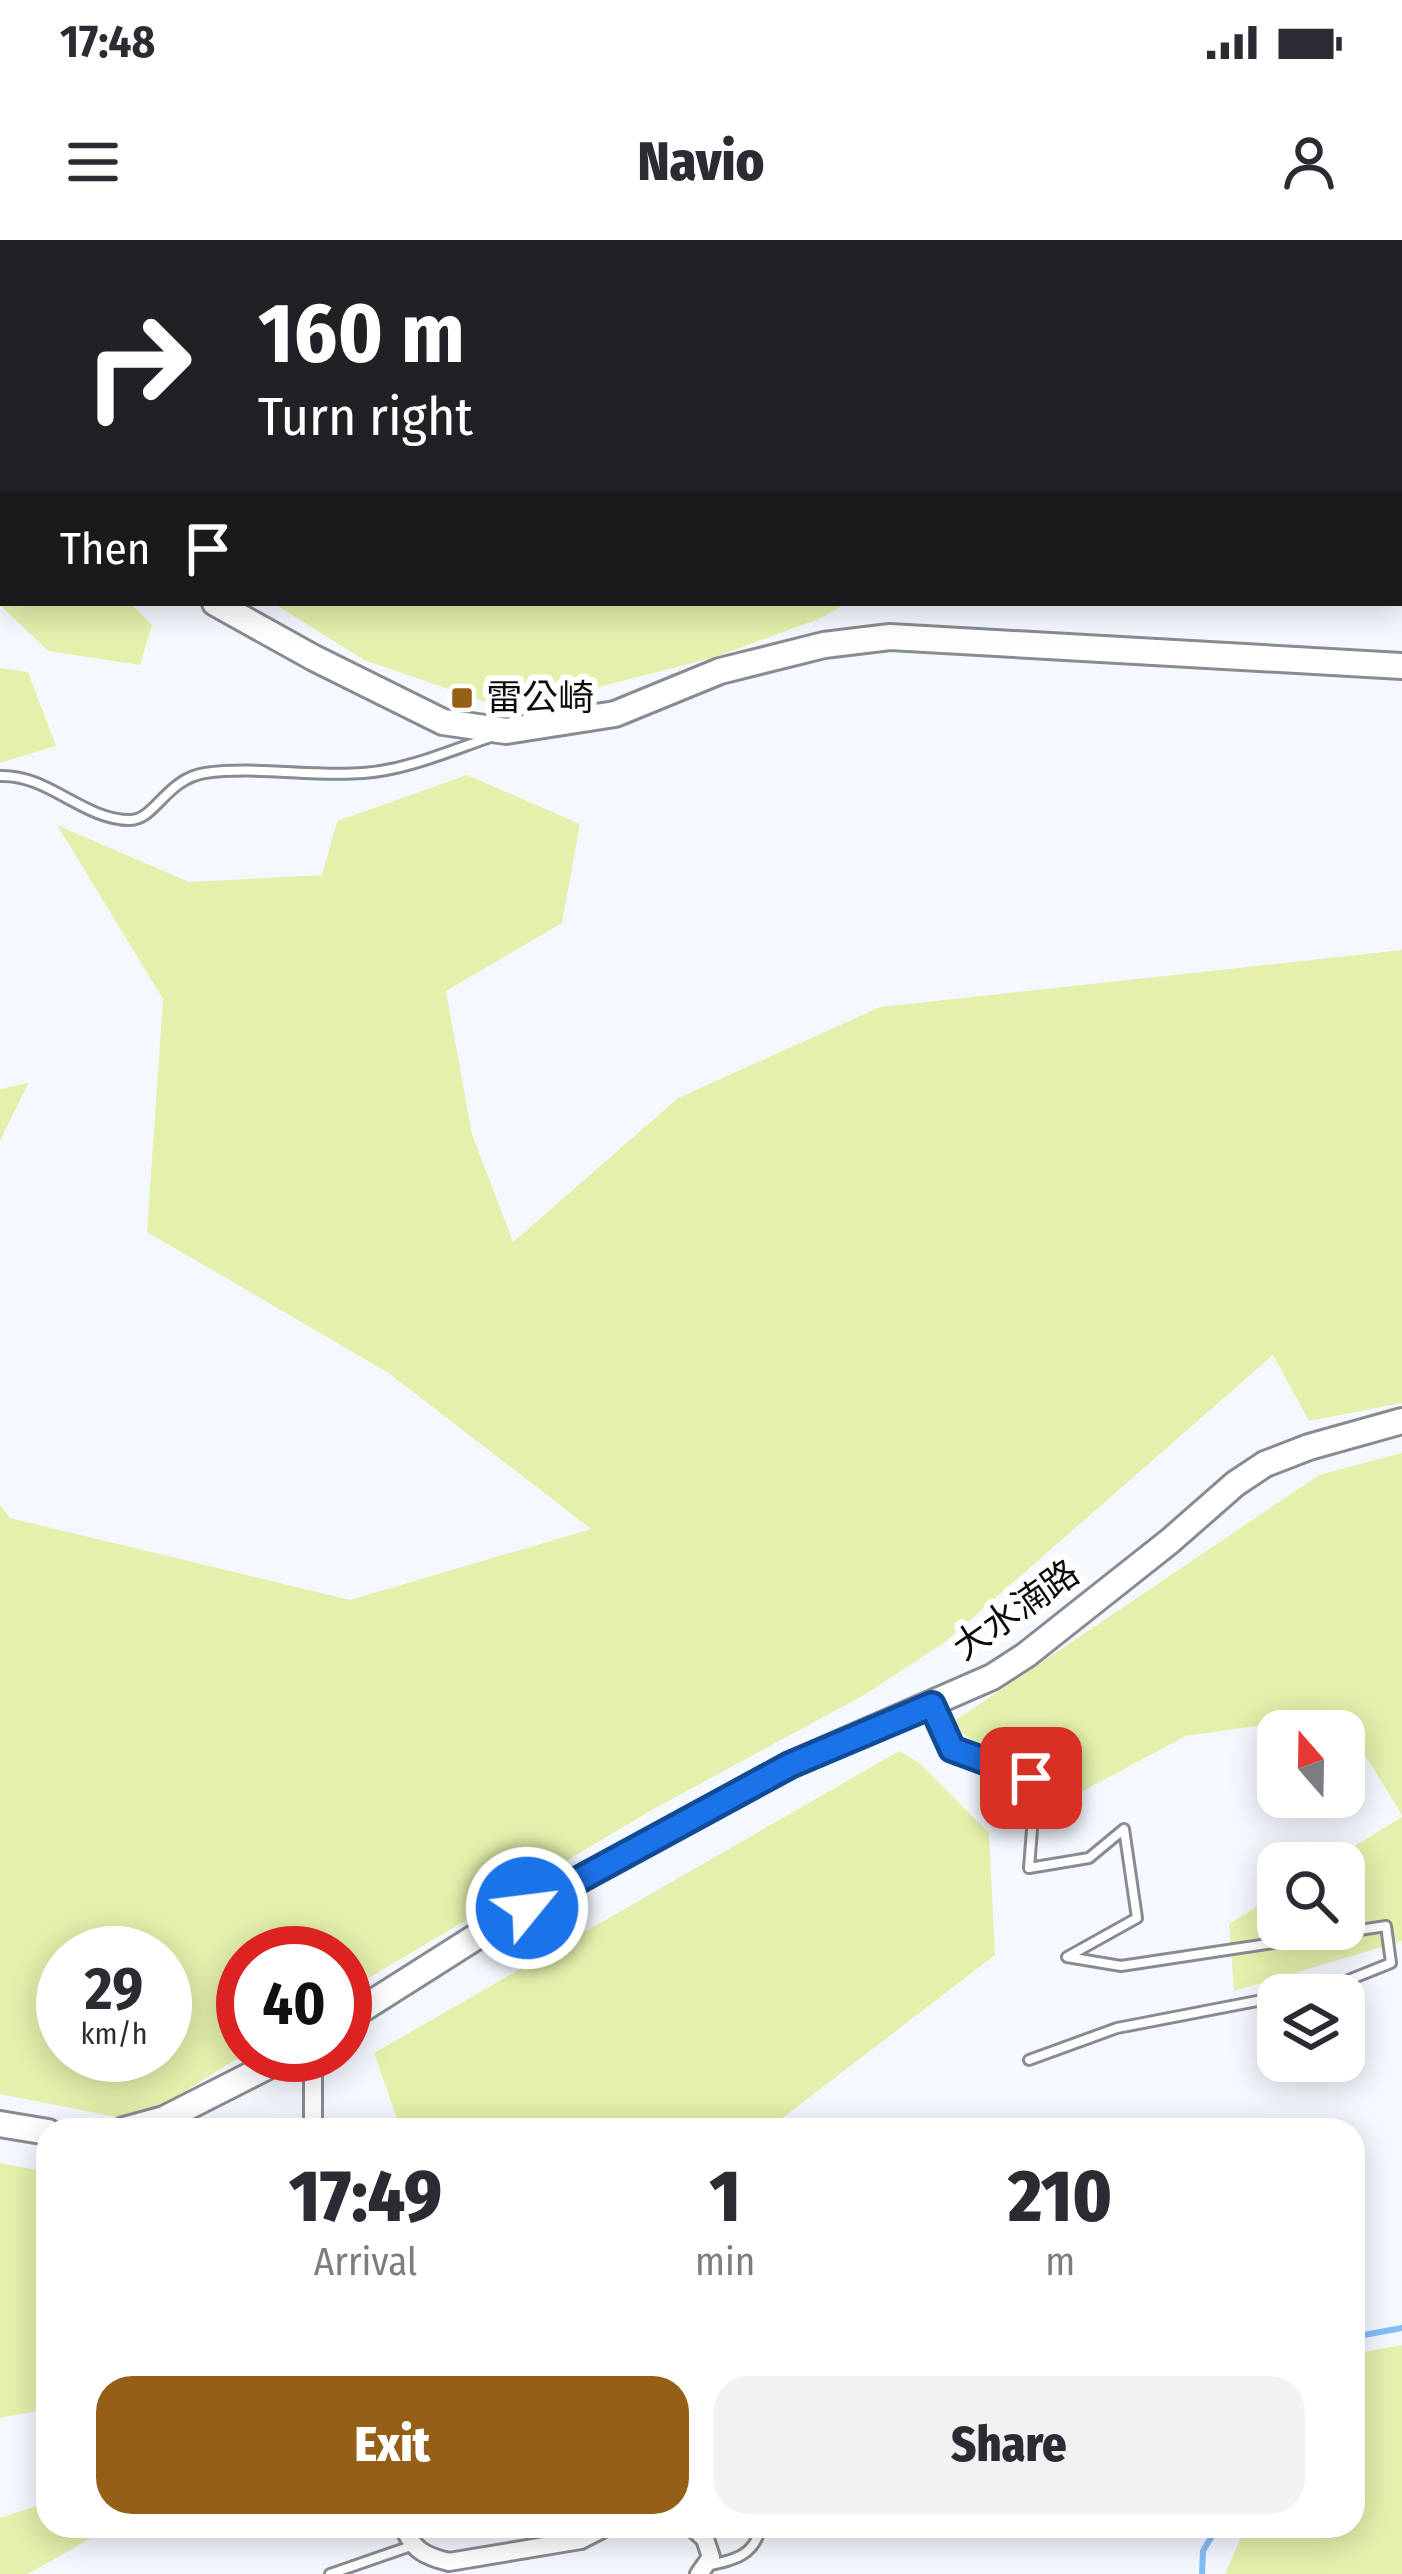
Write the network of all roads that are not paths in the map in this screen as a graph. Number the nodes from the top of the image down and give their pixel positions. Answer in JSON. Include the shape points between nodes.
{"nodes":[{"id":1,"x":220,"y":606,"type":"edge"},
{"id":2,"x":1402,"y":666,"type":"edge"},
{"id":3,"x":506,"y":731,"type":"junction"},
{"id":4,"x":0,"y":776,"type":"edge"},
{"id":5,"x":1402,"y":1421,"type":"edge"},
{"id":6,"x":932,"y":1705,"type":"junction"},
{"id":7,"x":1364,"y":1974,"type":"edge"},
{"id":8,"x":1257,"y":2001,"type":"edge"},
{"id":9,"x":372,"y":2003,"type":"edge"},
{"id":10,"x":1029,"y":2060,"type":"dead end"},
{"id":11,"x":238,"y":2082,"type":"edge"},
{"id":12,"x":313,"y":2082,"type":"edge"},
{"id":13,"x":161,"y":2118,"type":"edge"},
{"id":14,"x":313,"y":2118,"type":"edge"},
{"id":15,"x":0,"y":2124,"type":"edge"},
{"id":16,"x":36,"y":2130,"type":"edge"},
{"id":17,"x":408,"y":2538,"type":"edge"},
{"id":18,"x":559,"y":2538,"type":"edge"},
{"id":19,"x":704,"y":2538,"type":"edge"},
{"id":20,"x":756,"y":2538,"type":"edge"},
{"id":21,"x":411,"y":2546,"type":"junction"},
{"id":22,"x":702,"y":2570,"type":"edge"},
{"id":23,"x":330,"y":2574,"type":"edge"}],
"edges":[{"from":1,"to":3,"type":"street","via":[[442,722]]},
{"from":2,"to":3,"type":"street","via":[[890,637],[720,671],[615,713]]},
{"from":3,"to":4,"type":"lane","via":[[392,770],[183,777],[150,814],[133,820]]},
{"from":5,"to":6,"type":"street","name":"大水湳路","via":[[1264,1464],[1026,1655]]},
{"from":6,"to":7,"type":"lane","via":[[952,1749],[1031,1778],[1029,1868],[1089,1858],[1124,1829],[1138,1918],[1067,1958],[1121,1966],[1386,1926],[1391,1963]]},
{"from":6,"to":9,"type":"street","name":"大水湳路","via":[[790,1765],[490,1928]]},
{"from":8,"to":10,"type":"lane","via":[[1117,2028]]},
{"from":11,"to":13,"type":"street"},
{"from":12,"to":14,"type":"street"},
{"from":15,"to":16,"type":"street"},
{"from":17,"to":21,"type":"street"},
{"from":18,"to":21,"type":"street","via":[[449,2562]]},
{"from":19,"to":22,"type":"street","via":[[711,2557]]},
{"from":20,"to":22,"type":"lane","via":[[742,2558]]},
{"from":21,"to":23,"type":"lane"}]}
